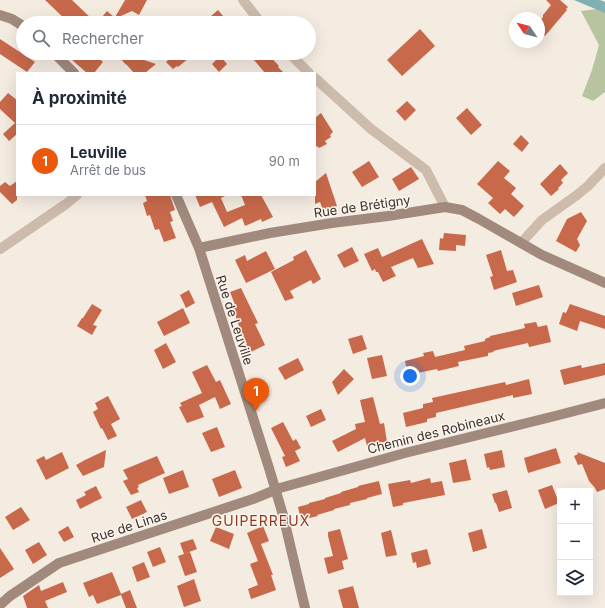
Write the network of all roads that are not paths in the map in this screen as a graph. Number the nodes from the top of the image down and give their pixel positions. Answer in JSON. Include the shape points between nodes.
{"nodes":[{"id":1,"x":243,"y":0,"type":"edge"},
{"id":2,"x":0,"y":15,"type":"edge"},
{"id":3,"x":256,"y":16,"type":"edge"},
{"id":4,"x":16,"y":22,"type":"edge"},
{"id":5,"x":61,"y":60,"type":"edge"},
{"id":6,"x":296,"y":60,"type":"edge"},
{"id":7,"x":73,"y":72,"type":"edge"},
{"id":8,"x":308,"y":72,"type":"edge"},
{"id":9,"x":316,"y":79,"type":"edge"},
{"id":10,"x":605,"y":168,"type":"edge"},
{"id":11,"x":76,"y":196,"type":"edge"},
{"id":12,"x":176,"y":196,"type":"edge"},
{"id":13,"x":444,"y":207,"type":"junction"},
{"id":14,"x":521,"y":243,"type":"junction"},
{"id":15,"x":199,"y":248,"type":"junction"},
{"id":16,"x":0,"y":249,"type":"edge"},
{"id":17,"x":605,"y":283,"type":"edge"},
{"id":18,"x":605,"y":403,"type":"edge"},
{"id":19,"x":275,"y":489,"type":"junction"},
{"id":20,"x":0,"y":605,"type":"edge"},
{"id":21,"x":306,"y":608,"type":"edge"}],
"edges":[{"from":1,"to":3,"type":"street"},
{"from":2,"to":4,"type":"street"},
{"from":5,"to":7,"type":"street"},
{"from":6,"to":8,"type":"street"},
{"from":9,"to":13,"type":"street","via":[[371,129],[426,170]]},
{"from":10,"to":14,"type":"street","via":[[588,186],[542,220]]},
{"from":11,"to":16,"type":"street"},
{"from":12,"to":15,"type":"street","name":"Rue de Leuville"},
{"from":13,"to":14,"type":"street","name":"Rue de Brétigny","via":[[462,210]]},
{"from":13,"to":15,"type":"street","name":"Rue de Brétigny","via":[[278,232]]},
{"from":14,"to":17,"type":"street","name":"Rue de Brétigny"},
{"from":15,"to":19,"type":"street","name":"Rue de Leuville"},
{"from":18,"to":19,"type":"street","name":"Chemin des Robineaux","via":[[405,452]]},
{"from":19,"to":20,"type":"street","name":"Rue de Linas","via":[[253,499],[59,562]]},
{"from":19,"to":21,"type":"street","name":"Rue de Leuville"}]}
